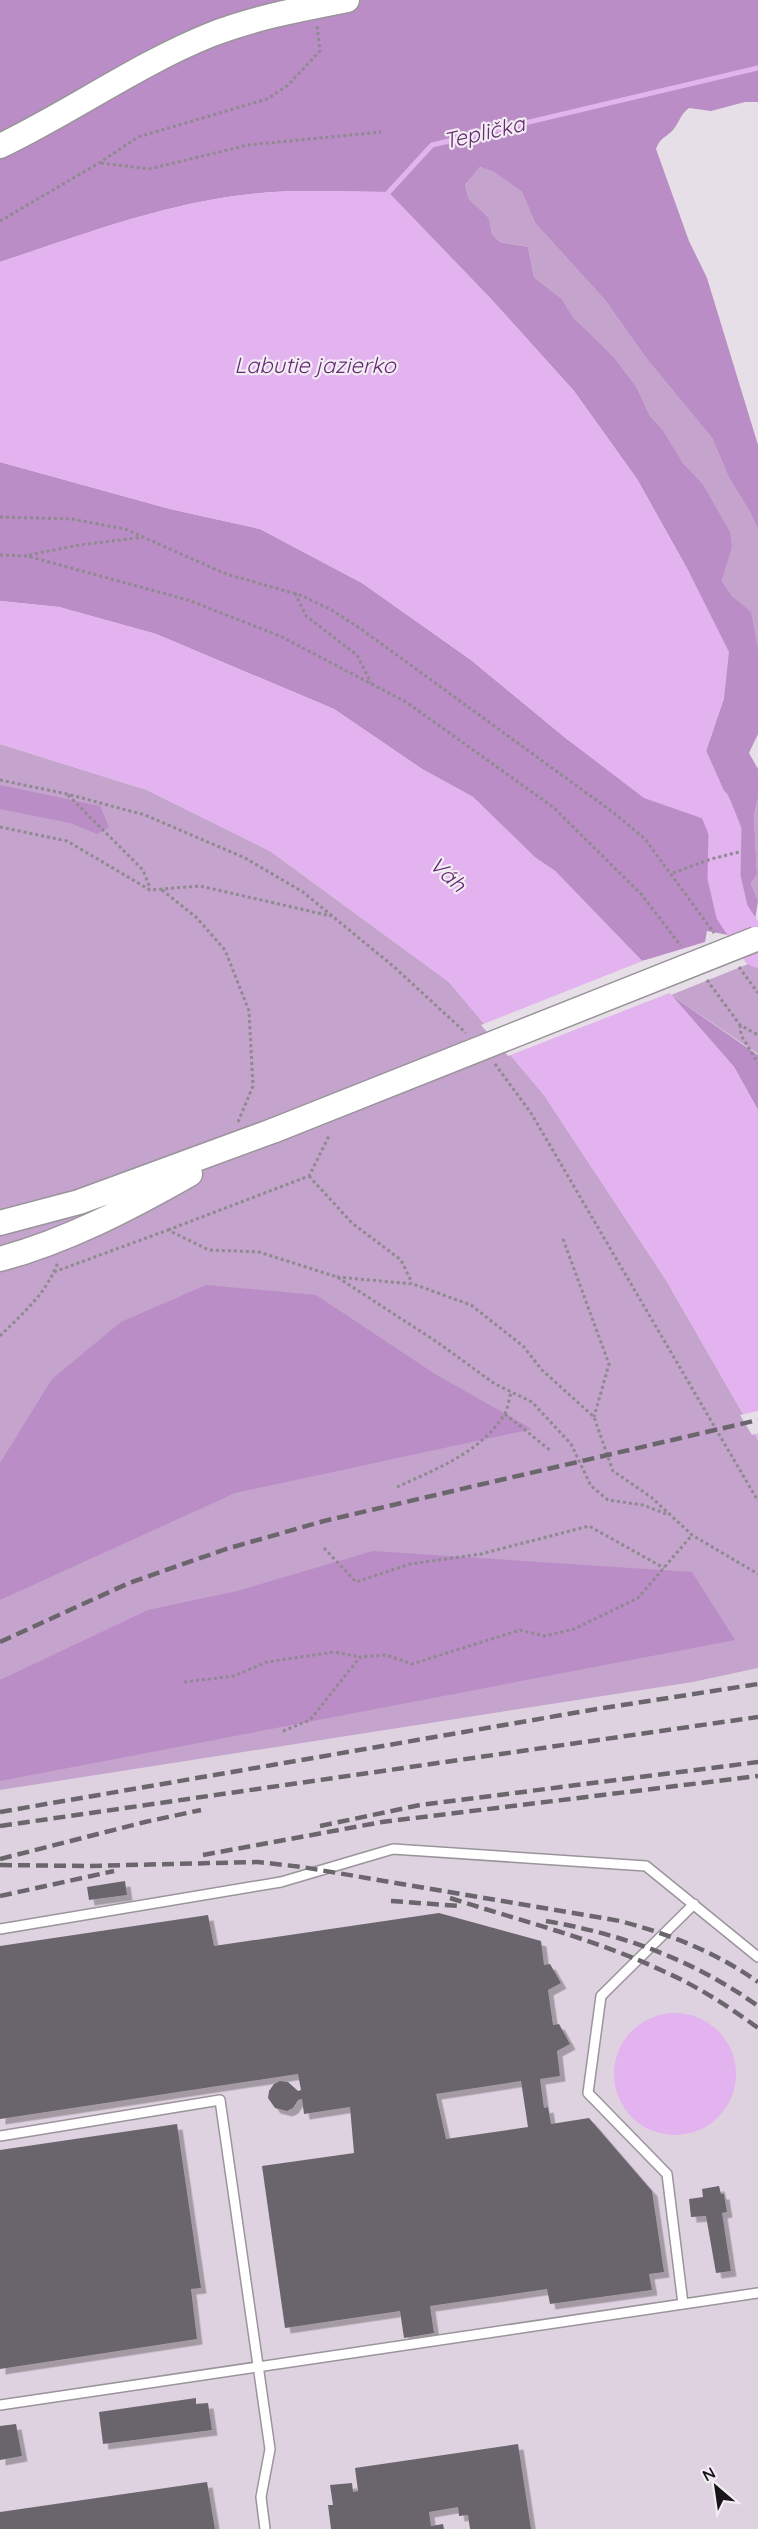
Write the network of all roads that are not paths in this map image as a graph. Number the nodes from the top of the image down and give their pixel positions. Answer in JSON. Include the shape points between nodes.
{"nodes":[{"id":1,"x":347,"y":0,"type":"edge"},
{"id":2,"x":318,"y":3,"type":"edge"},
{"id":3,"x":0,"y":146,"type":"edge"},
{"id":4,"x":758,"y":939,"type":"edge"},
{"id":5,"x":242,"y":1133,"type":"junction"},
{"id":6,"x":0,"y":1223,"type":"edge"},
{"id":7,"x":0,"y":1259,"type":"edge"},
{"id":8,"x":694,"y":1904,"type":"junction"},
{"id":9,"x":0,"y":1929,"type":"edge"},
{"id":10,"x":758,"y":1957,"type":"edge"},
{"id":11,"x":0,"y":2136,"type":"edge"},
{"id":12,"x":758,"y":2293,"type":"edge"},
{"id":13,"x":683,"y":2304,"type":"junction"},
{"id":14,"x":258,"y":2367,"type":"junction"},
{"id":15,"x":0,"y":2405,"type":"edge"},
{"id":16,"x":265,"y":2529,"type":"edge"}],
"edges":[{"from":1,"to":2,"type":"main road"},
{"from":2,"to":3,"type":"main road","via":[[210,35]]},
{"from":4,"to":5,"type":"main road","bridge":true,"via":[[275,1130]]},
{"from":5,"to":6,"type":"main road","via":[[79,1202]]},
{"from":5,"to":7,"type":"main road","via":[[116,1215],[28,1252]]},
{"from":8,"to":9,"type":"lane","via":[[646,1866],[393,1849],[281,1882]]},
{"from":8,"to":10,"type":"lane"},
{"from":8,"to":13,"type":"lane","via":[[601,1996],[588,2093],[667,2174]]},
{"from":11,"to":14,"type":"lane","via":[[220,2100]]},
{"from":12,"to":13,"type":"lane"},
{"from":13,"to":14,"type":"lane"},
{"from":14,"to":15,"type":"lane"},
{"from":14,"to":16,"type":"lane","via":[[270,2449],[261,2497]]}]}
